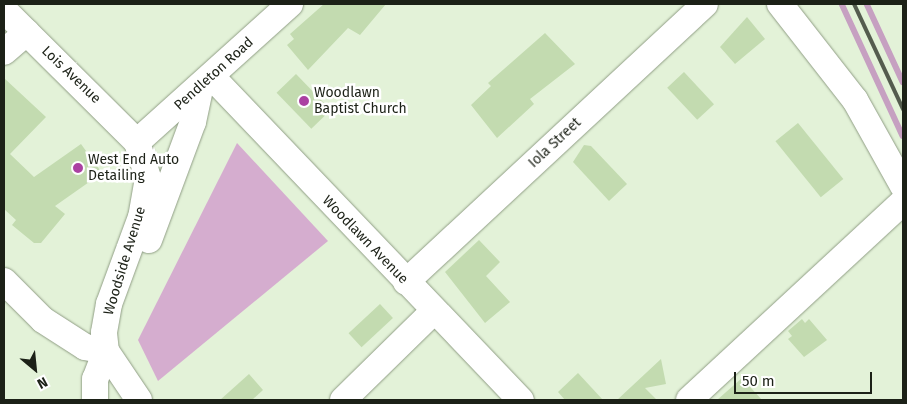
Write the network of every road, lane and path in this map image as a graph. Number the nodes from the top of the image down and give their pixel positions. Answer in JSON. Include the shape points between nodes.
{"nodes":[{"id":1,"x":290,"y":4,"type":"edge"},
{"id":2,"x":705,"y":4,"type":"edge"},
{"id":3,"x":780,"y":4,"type":"edge"},
{"id":4,"x":4,"y":10,"type":"edge"},
{"id":5,"x":27,"y":32,"type":"junction"},
{"id":6,"x":4,"y":52,"type":"edge"},
{"id":7,"x":206,"y":83,"type":"junction"},
{"id":8,"x":137,"y":142,"type":"junction"},
{"id":9,"x":903,"y":186,"type":"edge"},
{"id":10,"x":903,"y":202,"type":"edge"},
{"id":11,"x":4,"y":281,"type":"edge"},
{"id":12,"x":406,"y":282,"type":"junction"},
{"id":13,"x":109,"y":304,"type":"junction"},
{"id":14,"x":434,"y":311,"type":"junction"},
{"id":15,"x":106,"y":351,"type":"junction"},
{"id":16,"x":95,"y":400,"type":"edge"},
{"id":17,"x":139,"y":400,"type":"edge"},
{"id":18,"x":344,"y":400,"type":"edge"},
{"id":19,"x":521,"y":400,"type":"edge"},
{"id":20,"x":689,"y":400,"type":"edge"}],
"edges":[{"from":1,"to":7,"type":"street","name":"Pendleton Road"},
{"from":2,"to":12,"type":"street","name":"Iola Street"},
{"from":3,"to":9,"type":"street","via":[[855,100]]},
{"from":4,"to":5,"type":"street","name":"Lois Avenue"},
{"from":5,"to":6,"type":"street"},
{"from":5,"to":8,"type":"street","name":"Lois Avenue"},
{"from":7,"to":8,"type":"street","name":"Pendleton Road"},
{"from":7,"to":12,"type":"street","name":"Woodlawn Avenue"},
{"from":7,"to":13,"type":"street","via":[[145,251]]},
{"from":8,"to":13,"type":"street","name":"Woodside Avenue","via":[[148,178],[141,216]]},
{"from":10,"to":20,"type":"street"},
{"from":11,"to":15,"type":"street","via":[[43,320],[85,347]]},
{"from":12,"to":14,"type":"street","name":"Woodlawn Avenue"},
{"from":13,"to":15,"type":"street","name":"Woodside Avenue"},
{"from":14,"to":18,"type":"street"},
{"from":14,"to":19,"type":"street","name":"Woodlawn Avenue"},
{"from":15,"to":16,"type":"street","name":"Woodside Avenue","via":[[95,379]]},
{"from":15,"to":17,"type":"street"}]}
